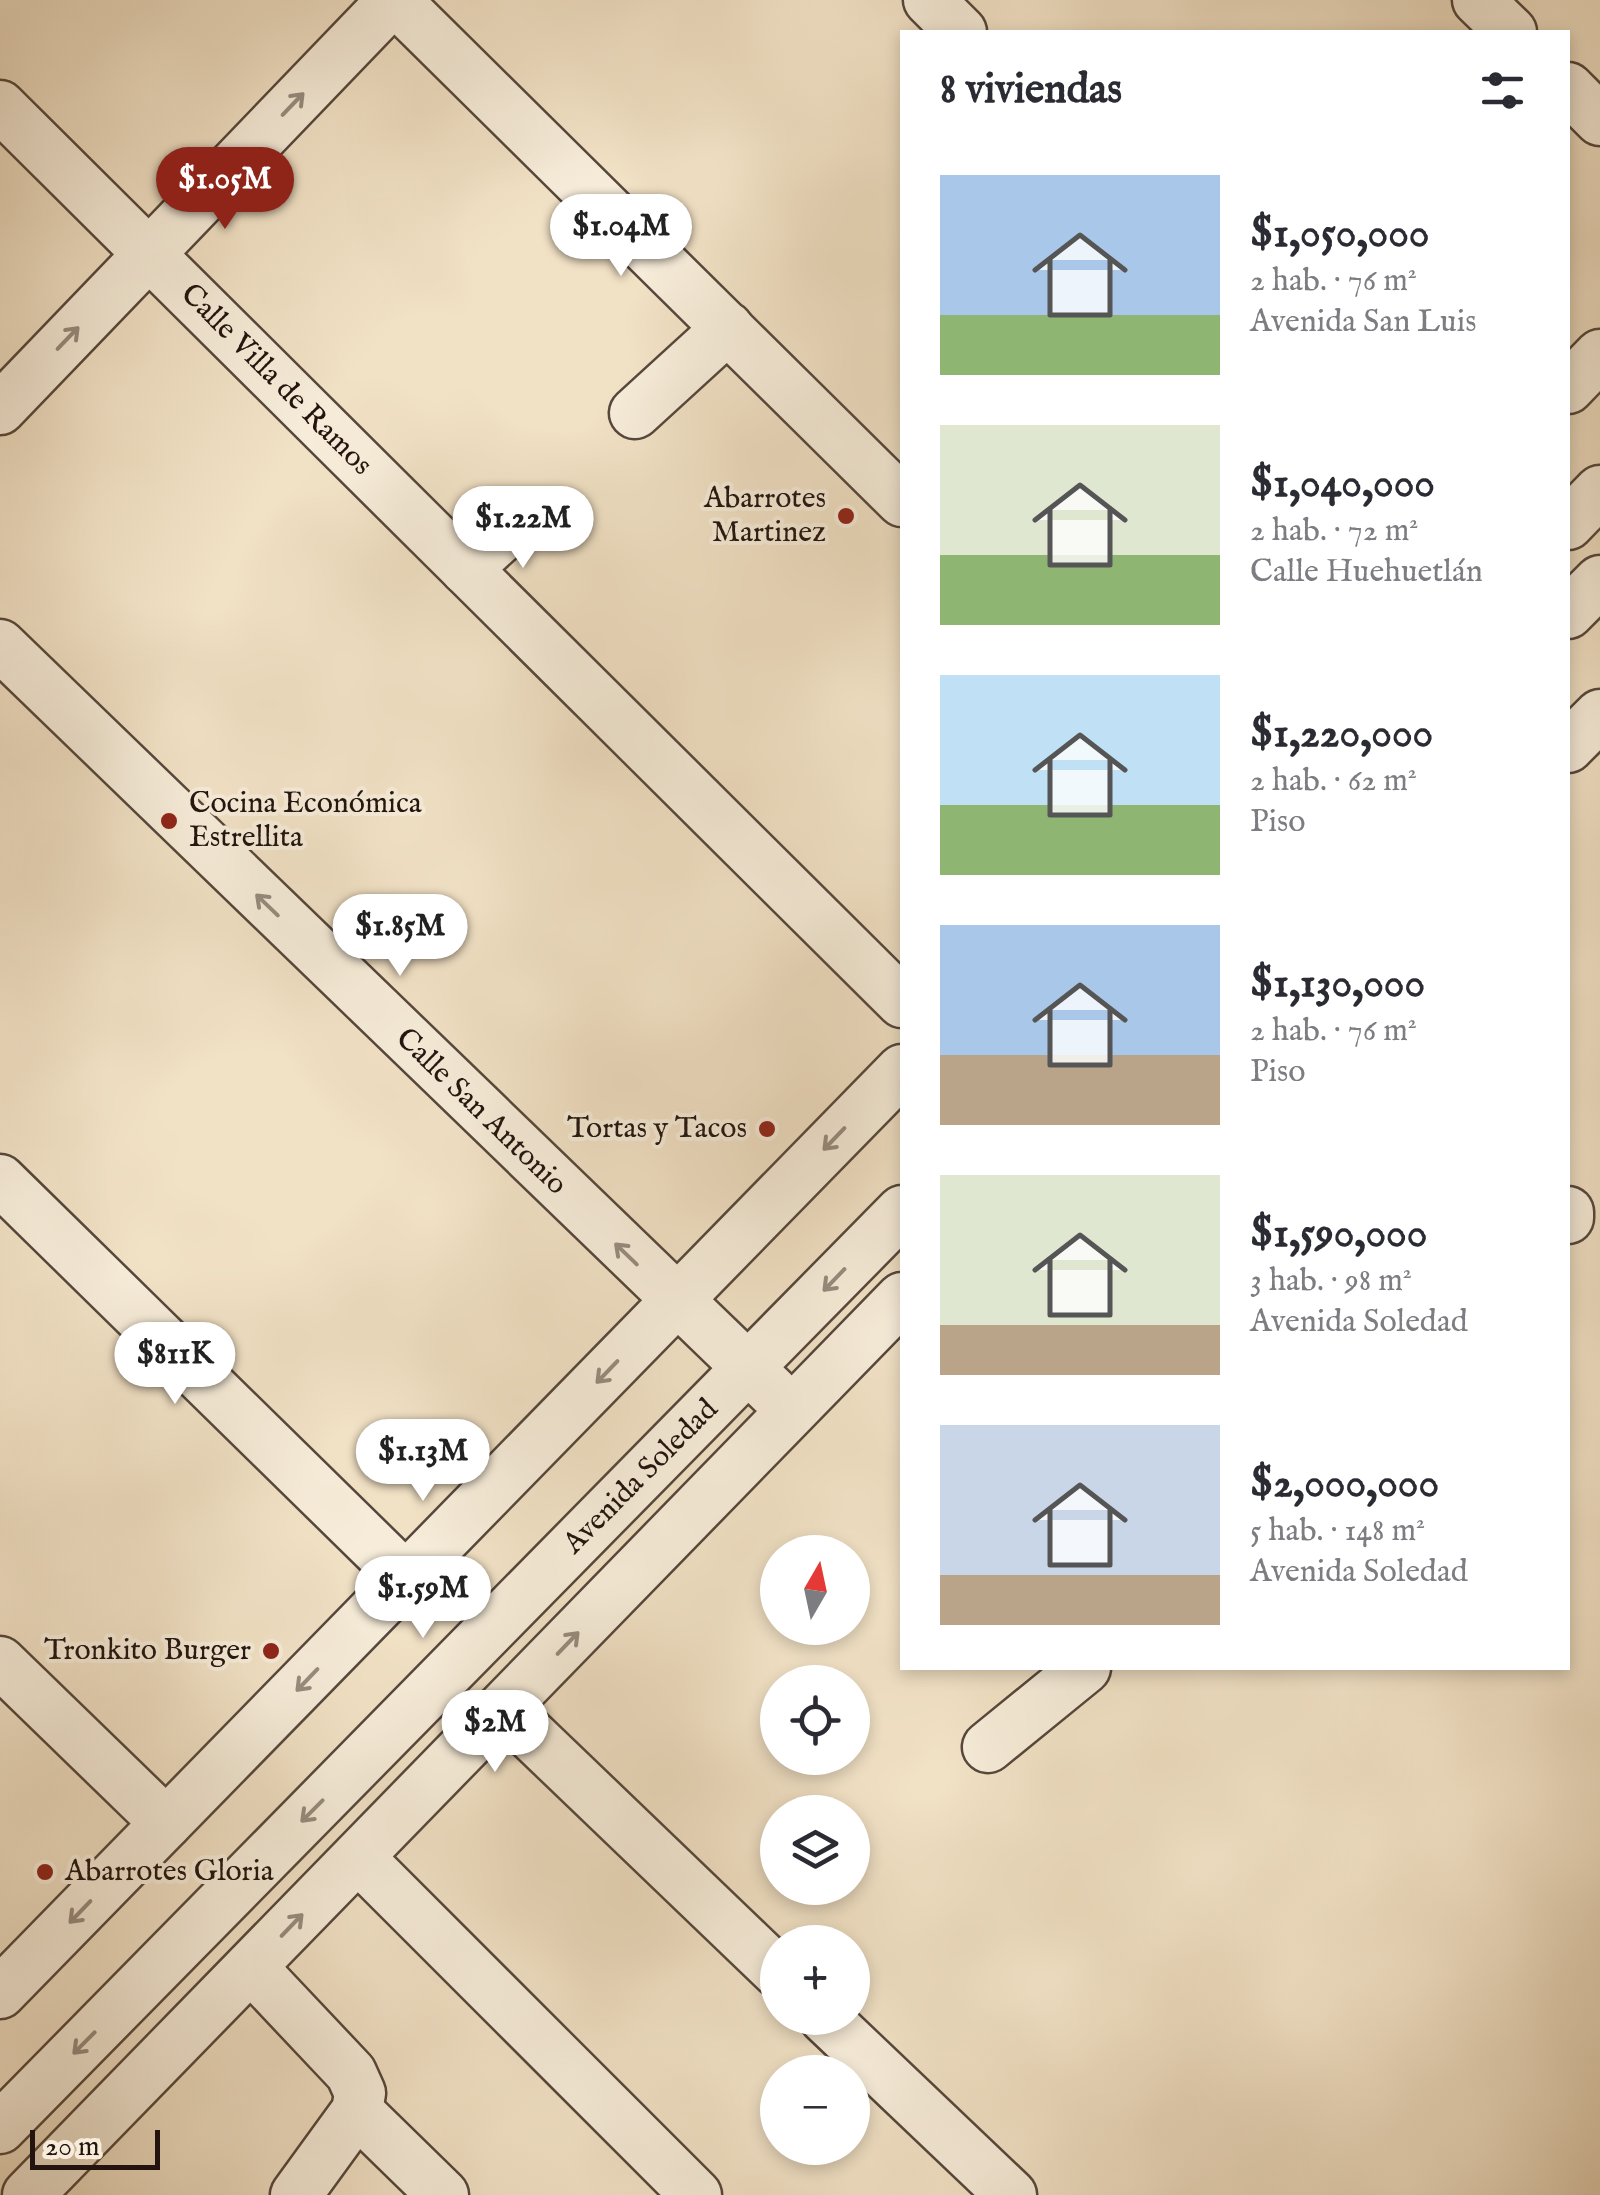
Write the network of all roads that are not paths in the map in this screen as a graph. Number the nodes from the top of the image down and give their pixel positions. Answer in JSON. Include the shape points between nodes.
{"nodes":[{"id":1,"x":394,"y":0,"type":"edge"},
{"id":2,"x":929,"y":0,"type":"edge"},
{"id":3,"x":1478,"y":0,"type":"edge"},
{"id":4,"x":959,"y":30,"type":"edge"},
{"id":5,"x":1509,"y":30,"type":"edge"},
{"id":6,"x":1570,"y":90,"type":"edge"},
{"id":7,"x":0,"y":106,"type":"edge"},
{"id":8,"x":1600,"y":120,"type":"edge"},
{"id":9,"x":149,"y":254,"type":"junction"},
{"id":10,"x":728,"y":328,"type":"junction"},
{"id":11,"x":1600,"y":355,"type":"edge"},
{"id":12,"x":1570,"y":386,"type":"edge"},
{"id":13,"x":0,"y":408,"type":"edge"},
{"id":14,"x":635,"y":413,"type":"dead end"},
{"id":15,"x":1600,"y":491,"type":"edge"},
{"id":16,"x":900,"y":498,"type":"edge"},
{"id":17,"x":526,"y":514,"type":"dead end"},
{"id":18,"x":1570,"y":522,"type":"edge"},
{"id":19,"x":466,"y":569,"type":"junction"},
{"id":20,"x":1600,"y":581,"type":"edge"},
{"id":21,"x":1570,"y":611,"type":"edge"},
{"id":22,"x":0,"y":644,"type":"edge"},
{"id":23,"x":1600,"y":715,"type":"edge"},
{"id":24,"x":1570,"y":744,"type":"edge"},
{"id":25,"x":900,"y":1000,"type":"edge"},
{"id":26,"x":900,"y":1072,"type":"edge"},
{"id":27,"x":6,"y":1198,"type":"edge"},
{"id":28,"x":900,"y":1213,"type":"edge"},
{"id":29,"x":900,"y":1300,"type":"edge"},
{"id":30,"x":675,"y":1302,"type":"junction"},
{"id":31,"x":747,"y":1369,"type":"junction"},
{"id":32,"x":793,"y":1409,"type":"junction"},
{"id":33,"x":406,"y":1578,"type":"junction"},
{"id":34,"x":0,"y":1662,"type":"edge"},
{"id":35,"x":1083,"y":1670,"type":"edge"},
{"id":36,"x":504,"y":1709,"type":"junction"},
{"id":37,"x":988,"y":1747,"type":"dead end"},
{"id":38,"x":166,"y":1823,"type":"junction"},
{"id":39,"x":358,"y":1857,"type":"junction"},
{"id":40,"x":760,"y":1955,"type":"edge"},
{"id":41,"x":251,"y":1967,"type":"junction"},
{"id":42,"x":0,"y":1993,"type":"edge"},
{"id":43,"x":843,"y":2035,"type":"edge"},
{"id":44,"x":357,"y":2111,"type":"junction"},
{"id":45,"x":0,"y":2128,"type":"edge"},
{"id":46,"x":28,"y":2195,"type":"edge"},
{"id":47,"x":296,"y":2195,"type":"edge"},
{"id":48,"x":443,"y":2195,"type":"edge"},
{"id":49,"x":696,"y":2195,"type":"edge"},
{"id":50,"x":1011,"y":2195,"type":"edge"}],
"edges":[{"from":9,"to":1,"type":"street","one_way":true},
{"from":1,"to":10,"type":"street"},
{"from":2,"to":4,"type":"street"},
{"from":3,"to":5,"type":"street"},
{"from":6,"to":8,"type":"street"},
{"from":7,"to":9,"type":"street","name":"Calle Villa de Ramos"},
{"from":13,"to":9,"type":"street","one_way":true},
{"from":9,"to":19,"type":"street","name":"Calle Villa de Ramos"},
{"from":10,"to":14,"type":"street"},
{"from":10,"to":16,"type":"street"},
{"from":11,"to":12,"type":"street"},
{"from":15,"to":18,"type":"street"},
{"from":17,"to":19,"type":"street"},
{"from":19,"to":25,"type":"street","name":"Calle Villa de Ramos"},
{"from":20,"to":21,"type":"street"},
{"from":30,"to":22,"type":"street","name":"Calle San Antonio","one_way":true},
{"from":23,"to":24,"type":"street"},
{"from":26,"to":30,"type":"street","one_way":true},
{"from":27,"to":33,"type":"street"},
{"from":28,"to":31,"type":"street","name":"Avenida Soledad","one_way":true},
{"from":29,"to":32,"type":"street","name":"Avenida Soledad"},
{"from":30,"to":31,"type":"street","name":"Calle San Antonio"},
{"from":30,"to":33,"type":"street","one_way":true},
{"from":31,"to":32,"type":"street","name":"Calle San Antonio"},
{"from":31,"to":45,"type":"street","name":"Avenida Soledad","one_way":true},
{"from":36,"to":32,"type":"street","name":"Avenida Soledad","one_way":true},
{"from":33,"to":38,"type":"street","one_way":true},
{"from":34,"to":38,"type":"street"},
{"from":35,"to":37,"type":"street"},
{"from":36,"to":39,"type":"street","name":"Avenida Soledad"},
{"from":36,"to":40,"type":"street"},
{"from":38,"to":42,"type":"street","one_way":true},
{"from":41,"to":39,"type":"street","name":"Avenida Soledad","one_way":true},
{"from":39,"to":49,"type":"street"},
{"from":41,"to":44,"type":"street","via":[[351,2073],[360,2093]]},
{"from":41,"to":46,"type":"street","name":"Avenida Soledad"},
{"from":43,"to":50,"type":"street"},
{"from":44,"to":47,"type":"street"},
{"from":44,"to":48,"type":"street"}]}
